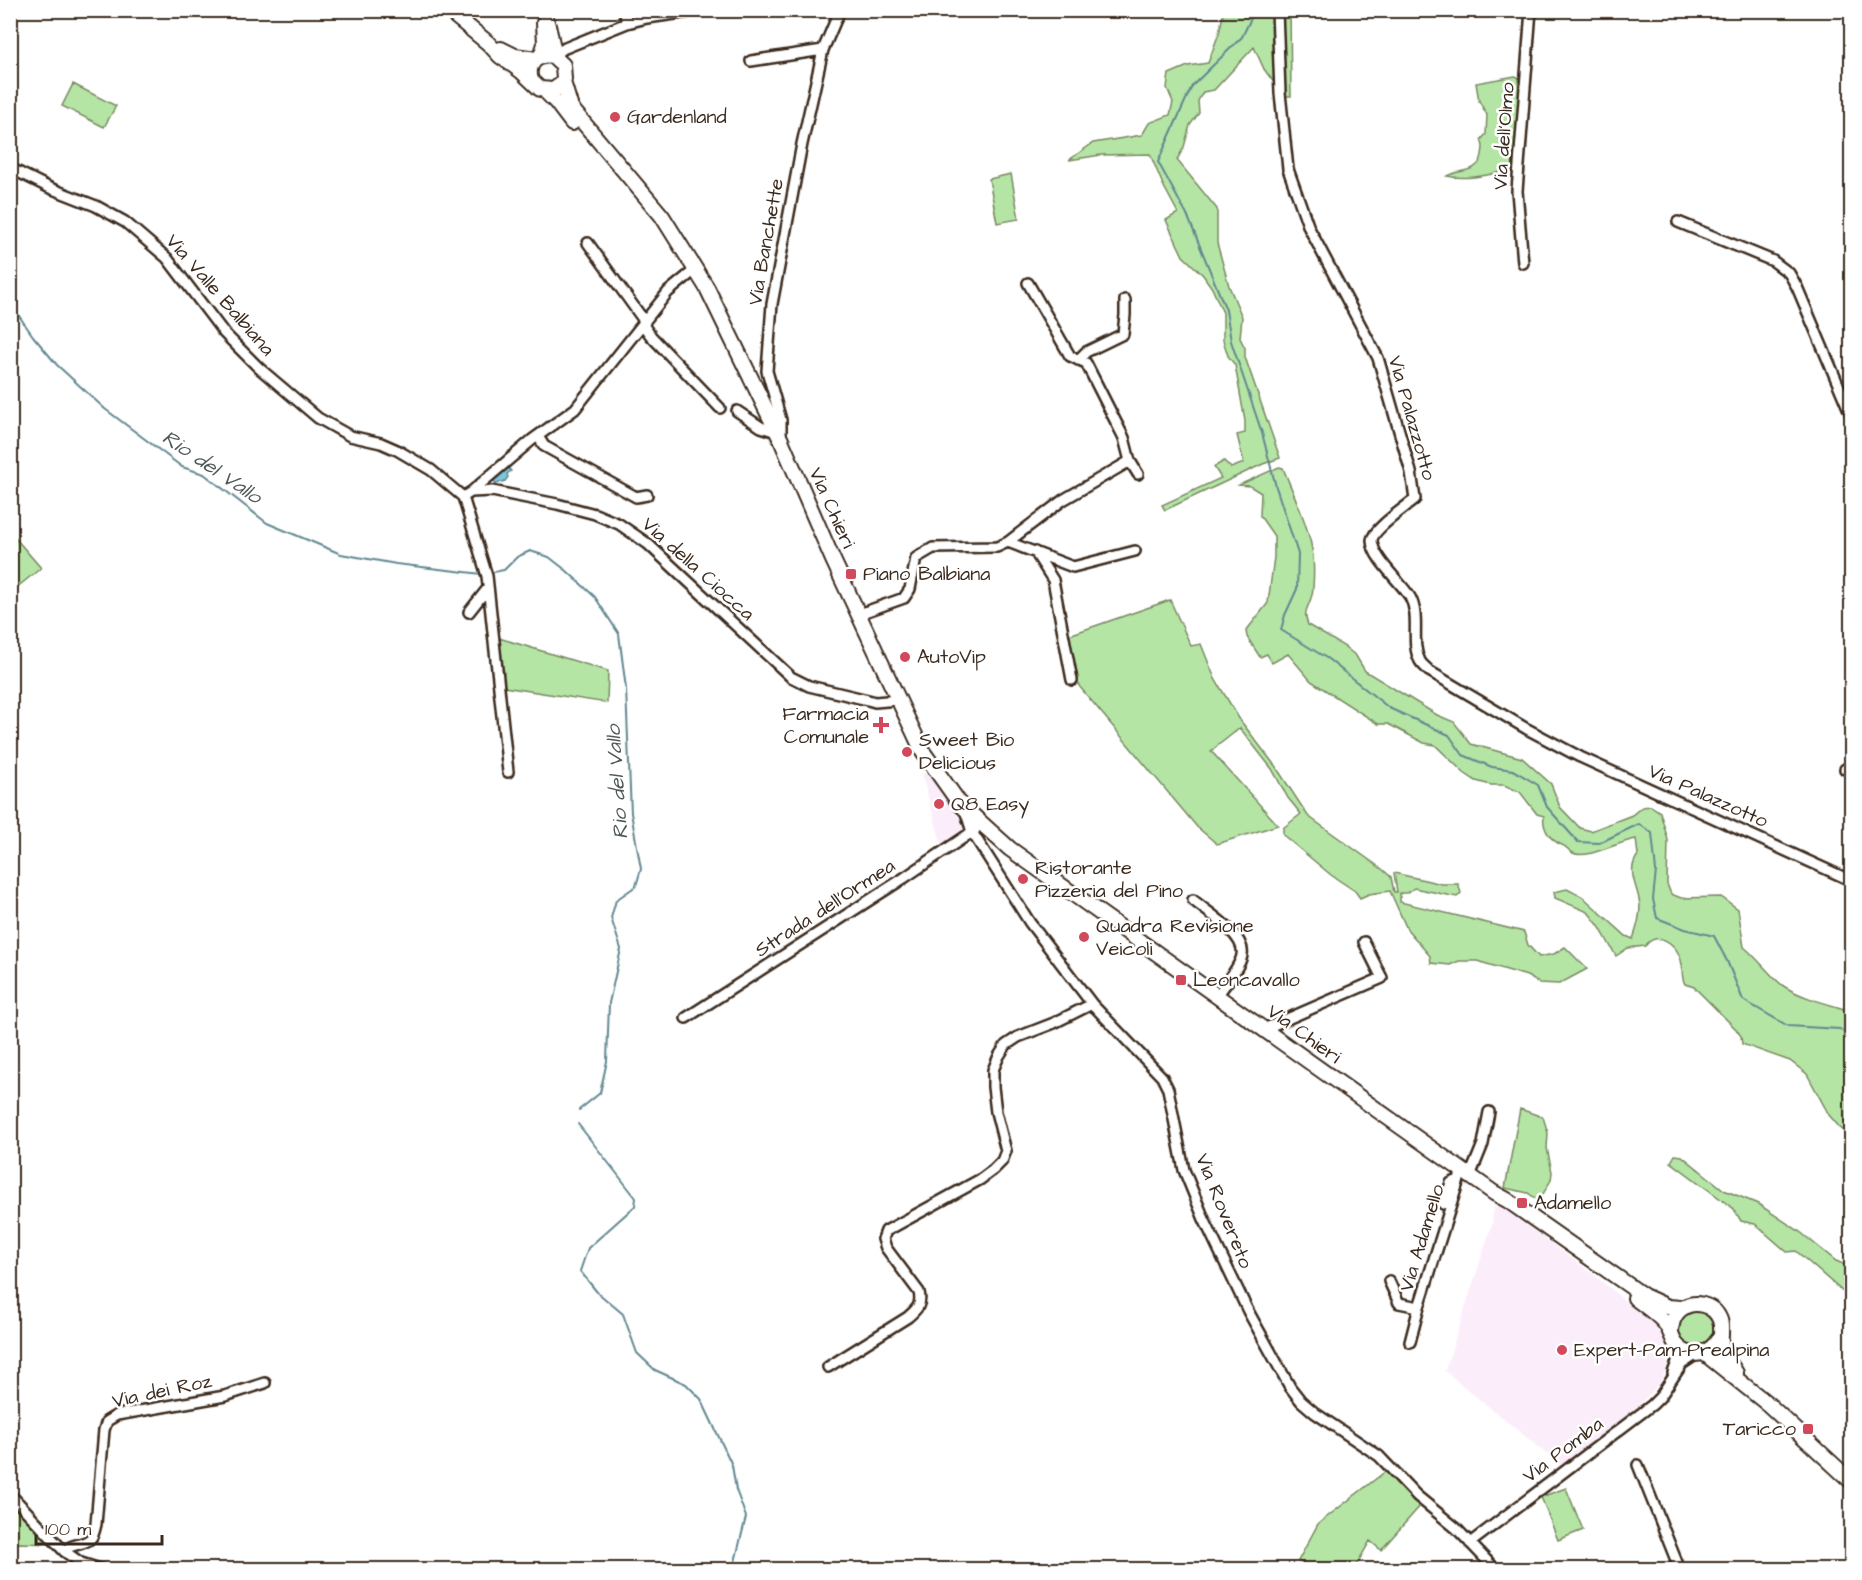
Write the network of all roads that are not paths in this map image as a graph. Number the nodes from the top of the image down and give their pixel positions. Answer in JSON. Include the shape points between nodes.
{"nodes":[{"id":1,"x":448,"y":10,"type":"edge"},
{"id":2,"x":536,"y":10,"type":"edge"},
{"id":3,"x":543,"y":10,"type":"edge"},
{"id":4,"x":624,"y":10,"type":"edge"},
{"id":5,"x":704,"y":10,"type":"edge"},
{"id":6,"x":840,"y":10,"type":"edge"},
{"id":7,"x":1277,"y":10,"type":"edge"},
{"id":8,"x":1531,"y":10,"type":"edge"},
{"id":9,"x":627,"y":23,"type":"junction"},
{"id":10,"x":488,"y":43,"type":"junction"},
{"id":11,"x":823,"y":50,"type":"junction"},
{"id":12,"x":538,"y":58,"type":"junction"},
{"id":13,"x":560,"y":61,"type":"junction"},
{"id":14,"x":751,"y":61,"type":"dead end"},
{"id":15,"x":531,"y":80,"type":"junction"},
{"id":16,"x":562,"y":82,"type":"junction"},
{"id":17,"x":544,"y":90,"type":"junction"},
{"id":18,"x":619,"y":166,"type":"junction"},
{"id":19,"x":10,"y":168,"type":"edge"},
{"id":20,"x":1678,"y":222,"type":"dead end"},
{"id":21,"x":588,"y":243,"type":"dead end"},
{"id":22,"x":1522,"y":263,"type":"dead end"},
{"id":23,"x":696,"y":269,"type":"junction"},
{"id":24,"x":1028,"y":283,"type":"dead end"},
{"id":25,"x":1125,"y":300,"type":"dead end"},
{"id":26,"x":644,"y":323,"type":"junction"},
{"id":27,"x":1078,"y":360,"type":"junction"},
{"id":28,"x":720,"y":408,"type":"dead end"},
{"id":29,"x":737,"y":411,"type":"dead end"},
{"id":30,"x":1851,"y":417,"type":"edge"},
{"id":31,"x":538,"y":436,"type":"junction"},
{"id":32,"x":779,"y":436,"type":"junction"},
{"id":33,"x":1130,"y":460,"type":"junction"},
{"id":34,"x":1138,"y":474,"type":"dead end"},
{"id":35,"x":467,"y":495,"type":"junction"},
{"id":36,"x":646,"y":495,"type":"dead end"},
{"id":37,"x":1008,"y":542,"type":"junction"},
{"id":38,"x":1135,"y":551,"type":"dead end"},
{"id":39,"x":1035,"y":552,"type":"junction"},
{"id":40,"x":488,"y":588,"type":"junction"},
{"id":41,"x":469,"y":612,"type":"dead end"},
{"id":42,"x":859,"y":614,"type":"junction"},
{"id":43,"x":1072,"y":680,"type":"dead end"},
{"id":44,"x":898,"y":700,"type":"junction"},
{"id":45,"x":508,"y":772,"type":"dead end"},
{"id":46,"x":977,"y":828,"type":"junction"},
{"id":47,"x":1851,"y":881,"type":"edge"},
{"id":48,"x":1193,"y":900,"type":"dead end"},
{"id":49,"x":1364,"y":942,"type":"dead end"},
{"id":50,"x":1217,"y":996,"type":"junction"},
{"id":51,"x":1092,"y":1004,"type":"junction"},
{"id":52,"x":686,"y":1018,"type":"dead end"},
{"id":53,"x":1264,"y":1029,"type":"junction"},
{"id":54,"x":1489,"y":1112,"type":"dead end"},
{"id":55,"x":1463,"y":1175,"type":"junction"},
{"id":56,"x":1490,"y":1190,"type":"junction"},
{"id":57,"x":1443,"y":1204,"type":"dead end"},
{"id":58,"x":1389,"y":1281,"type":"dead end"},
{"id":59,"x":1419,"y":1307,"type":"junction"},
{"id":60,"x":1682,"y":1308,"type":"junction"},
{"id":61,"x":1671,"y":1331,"type":"junction"},
{"id":62,"x":1720,"y":1336,"type":"junction"},
{"id":63,"x":1410,"y":1342,"type":"dead end"},
{"id":64,"x":1677,"y":1345,"type":"junction"},
{"id":65,"x":1701,"y":1354,"type":"junction"},
{"id":66,"x":828,"y":1367,"type":"dead end"},
{"id":67,"x":1672,"y":1378,"type":"junction"},
{"id":68,"x":266,"y":1383,"type":"dead end"},
{"id":69,"x":1747,"y":1386,"type":"junction"},
{"id":70,"x":1638,"y":1465,"type":"dead end"},
{"id":71,"x":1851,"y":1482,"type":"edge"},
{"id":72,"x":10,"y":1494,"type":"edge"},
{"id":73,"x":1470,"y":1543,"type":"junction"},
{"id":74,"x":64,"y":1551,"type":"junction"},
{"id":75,"x":103,"y":1569,"type":"edge"},
{"id":76,"x":1496,"y":1569,"type":"edge"},
{"id":77,"x":1680,"y":1569,"type":"edge"}],
"edges":[{"from":1,"to":10,"type":"main road"},
{"from":2,"to":12,"type":"main road","via":[[544,25],[544,44]]},
{"from":3,"to":13,"type":"main road"},
{"from":4,"to":9,"type":"street"},
{"from":5,"to":9,"type":"street"},
{"from":6,"to":11,"type":"street","name":"Via Banchette"},
{"from":7,"to":47,"type":"street","name":"Via Palazzotto","via":[[1288,169],[1309,228],[1378,358],[1411,472],[1415,499],[1375,532],[1372,540],[1377,555],[1410,598],[1420,661],[1449,683],[1580,757]]},
{"from":8,"to":22,"type":"street","name":"Via dell'Olmo","via":[[1517,191]]},
{"from":9,"to":13,"type":"street","via":[[560,51]]},
{"from":10,"to":12,"type":"main road","via":[[515,56]]},
{"from":10,"to":15,"type":"main road"},
{"from":11,"to":14,"type":"street"},
{"from":11,"to":32,"type":"street","name":"Via Banchette","via":[[772,304],[767,371],[781,420]]},
{"from":12,"to":13,"type":"main road","via":[[547,55]]},
{"from":12,"to":15,"type":"main road","via":[[530,67]]},
{"from":13,"to":16,"type":"main road","via":[[565,73]]},
{"from":15,"to":17,"type":"main road"},
{"from":16,"to":17,"type":"main road","via":[[554,90]]},
{"from":16,"to":18,"type":"main road","name":"Via Chieri","via":[[571,108]]},
{"from":17,"to":18,"type":"main road","name":"Via Chieri","via":[[570,121]]},
{"from":18,"to":23,"type":"main road","name":"Via Chieri","via":[[662,216]]},
{"from":19,"to":35,"type":"street","name":"Via Valle Balbiana","via":[[125,222],[167,258],[224,333],[318,418],[350,436],[397,450]]},
{"from":20,"to":30,"type":"street","via":[[1773,261],[1789,273]]},
{"from":21,"to":26,"type":"street"},
{"from":23,"to":26,"type":"street","via":[[668,292]]},
{"from":23,"to":32,"type":"main road","name":"Via Chieri"},
{"from":24,"to":27,"type":"street","via":[[1070,356]]},
{"from":25,"to":27,"type":"street","via":[[1123,334]]},
{"from":26,"to":28,"type":"street","via":[[651,336]]},
{"from":26,"to":31,"type":"street","via":[[575,409]]},
{"from":27,"to":33,"type":"street","via":[[1086,363],[1124,438]]},
{"from":29,"to":32,"type":"street"},
{"from":31,"to":35,"type":"street"},
{"from":31,"to":36,"type":"street","via":[[544,446],[636,498]]},
{"from":32,"to":42,"type":"main road","name":"Via Chieri"},
{"from":33,"to":34,"type":"street"},
{"from":33,"to":37,"type":"street","via":[[1063,500]]},
{"from":35,"to":40,"type":"street"},
{"from":35,"to":44,"type":"street","name":"Via della Ciocca","via":[[492,491],[557,504],[620,524],[648,544],[791,677],[809,686],[875,702]]},
{"from":37,"to":39,"type":"street"},
{"from":37,"to":42,"type":"street","via":[[997,547],[933,548],[916,558],[910,589],[904,597]]},
{"from":38,"to":39,"type":"street","via":[[1073,567]]},
{"from":39,"to":43,"type":"street","via":[[1053,580]]},
{"from":40,"to":41,"type":"street"},
{"from":40,"to":45,"type":"street"},
{"from":42,"to":44,"type":"main road","name":"Via Chieri"},
{"from":44,"to":46,"type":"main road","name":"Via Chieri","via":[[923,752]]},
{"from":46,"to":50,"type":"main road","name":"Via Chieri"},
{"from":46,"to":51,"type":"street","name":"Via Rovereto","via":[[1030,923]]},
{"from":46,"to":52,"type":"street","name":"Strada dell'Ormea"},
{"from":48,"to":50,"type":"street","via":[[1235,934],[1242,948],[1243,956]]},
{"from":49,"to":53,"type":"street","via":[[1382,978]]},
{"from":50,"to":53,"type":"main road","name":"Via Chieri"},
{"from":51,"to":66,"type":"street","via":[[1006,1045],[993,1070],[996,1112],[1006,1151],[1002,1161],[981,1179],[886,1231],[886,1248],[921,1301],[908,1317]]},
{"from":51,"to":73,"type":"street","name":"Via Rovereto","via":[[1151,1064],[1168,1089],[1184,1170],[1204,1220],[1290,1387],[1315,1413],[1379,1456]]},
{"from":53,"to":55,"type":"main road","name":"Via Chieri"},
{"from":54,"to":55,"type":"street","via":[[1483,1144]]},
{"from":55,"to":56,"type":"main road","name":"Via Chieri"},
{"from":55,"to":57,"type":"street","name":"Via Adamello","via":[[1451,1183]]},
{"from":55,"to":59,"type":"street","name":"Via Adamello"},
{"from":56,"to":60,"type":"main road","name":"Via Chieri","via":[[1644,1296],[1668,1307]]},
{"from":56,"to":61,"type":"main road","name":"Via Chieri","via":[[1649,1309]]},
{"from":58,"to":59,"type":"street","name":"Via Adamello","via":[[1399,1303]]},
{"from":59,"to":63,"type":"street","name":"Via Adamello"},
{"from":60,"to":61,"type":"main road"},
{"from":60,"to":62,"type":"main road","name":"Via Chieri","via":[[1696,1304],[1711,1308],[1720,1320]]},
{"from":61,"to":64,"type":"main road","name":"Via Chieri"},
{"from":62,"to":65,"type":"main road","via":[[1712,1349]]},
{"from":62,"to":69,"type":"main road","name":"Via Chieri","via":[[1728,1363]]},
{"from":64,"to":65,"type":"main road","via":[[1689,1353]]},
{"from":64,"to":67,"type":"street","name":"Via Pomba"},
{"from":65,"to":67,"type":"street","name":"Via Pomba","via":[[1682,1364]]},
{"from":65,"to":69,"type":"main road"},
{"from":67,"to":73,"type":"street","name":"Via Pomba","via":[[1652,1405]]},
{"from":68,"to":74,"type":"street","name":"Via dei Roz","via":[[225,1396],[117,1415],[107,1421],[96,1524],[91,1538]]},
{"from":69,"to":71,"type":"main road"},
{"from":70,"to":77,"type":"street"},
{"from":72,"to":74,"type":"street"},
{"from":73,"to":76,"type":"street","name":"Via Rovereto"},
{"from":74,"to":75,"type":"street","via":[[81,1563]]}]}
